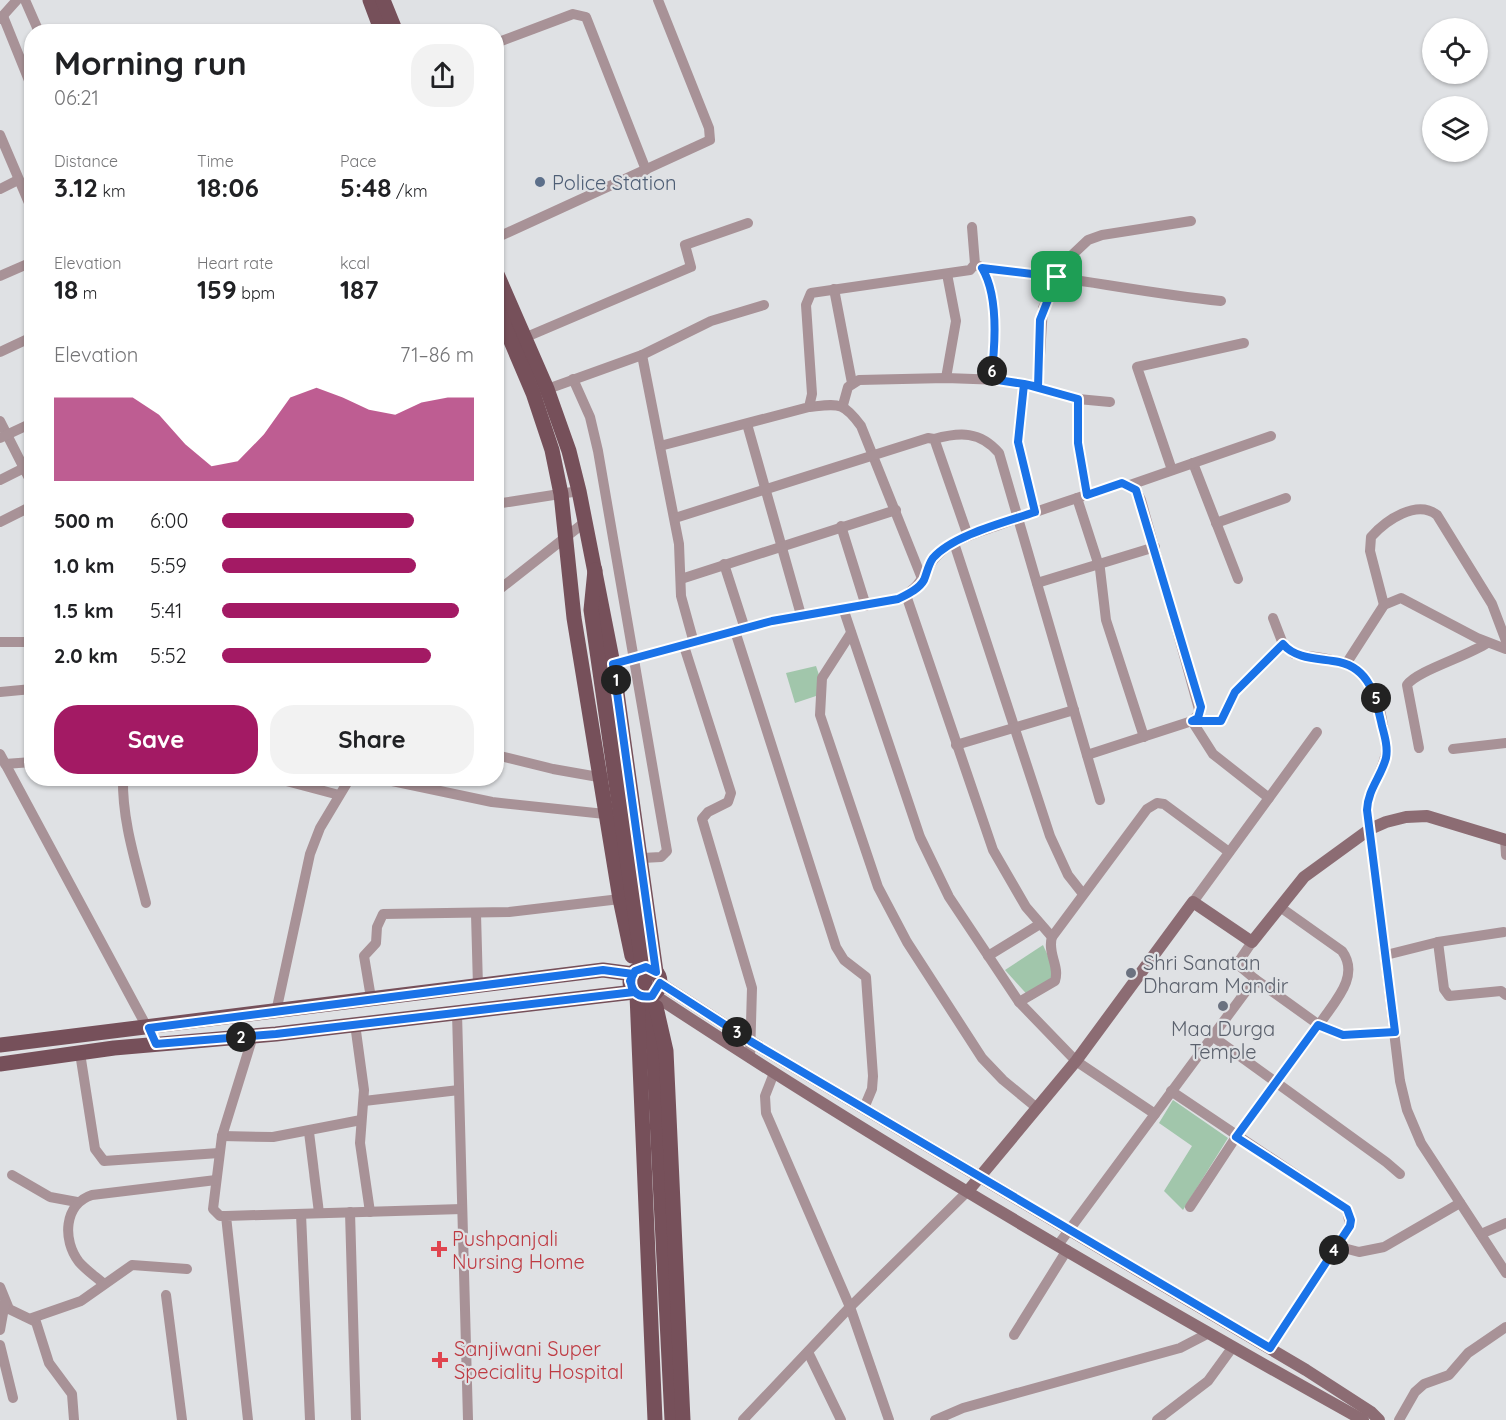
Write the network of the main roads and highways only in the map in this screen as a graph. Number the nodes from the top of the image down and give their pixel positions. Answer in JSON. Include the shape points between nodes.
{"nodes":[{"id":1,"x":370,"y":0,"type":"edge"},
{"id":2,"x":383,"y":0,"type":"edge"},
{"id":3,"x":378,"y":24,"type":"edge"},
{"id":4,"x":393,"y":24,"type":"edge"},
{"id":5,"x":504,"y":297,"type":"edge"},
{"id":6,"x":504,"y":321,"type":"edge"},
{"id":7,"x":540,"y":391,"type":"junction"},
{"id":8,"x":595,"y":570,"type":"junction"},
{"id":9,"x":569,"y":578,"type":"junction"},
{"id":10,"x":592,"y":613,"type":"junction"},
{"id":11,"x":1505,"y":839,"type":"edge"},
{"id":12,"x":634,"y":972,"type":"junction"},
{"id":13,"x":649,"y":989,"type":"junction"},
{"id":14,"x":0,"y":1045,"type":"edge"},
{"id":15,"x":0,"y":1064,"type":"edge"},
{"id":16,"x":980,"y":1177,"type":"junction"},
{"id":17,"x":968,"y":1191,"type":"junction"},
{"id":18,"x":678,"y":1309,"type":"junction"},
{"id":19,"x":650,"y":1312,"type":"junction"},
{"id":20,"x":655,"y":1420,"type":"edge"},
{"id":21,"x":672,"y":1420,"type":"edge"},
{"id":22,"x":683,"y":1420,"type":"edge"},
{"id":23,"x":1363,"y":1420,"type":"edge"},
{"id":24,"x":1379,"y":1420,"type":"edge"}],
"edges":[{"from":1,"to":3,"type":"main road"},
{"from":2,"to":4,"type":"main road"},
{"from":5,"to":7,"type":"main road","via":[[524,338]]},
{"from":6,"to":7,"type":"main road"},
{"from":7,"to":8,"type":"main road","via":[[569,451]]},
{"from":7,"to":9,"type":"main road","via":[[561,494]]},
{"from":8,"to":10,"type":"main road"},
{"from":8,"to":13,"type":"main road","via":[[642,858]]},
{"from":9,"to":10,"type":"main road"},
{"from":9,"to":12,"type":"main road"},
{"from":10,"to":21,"type":"main road","via":[[653,1038]]},
{"from":11,"to":16,"type":"main road","via":[[1427,816],[1406,817],[1370,829],[1304,877],[1252,942],[1193,902],[1076,1061]]},
{"from":12,"to":13,"type":"main road","via":[[630,981]]},
{"from":12,"to":13,"type":"main road","via":[[646,967]]},
{"from":12,"to":14,"type":"main road","via":[[603,970]]},
{"from":13,"to":15,"type":"main road"},
{"from":13,"to":16,"type":"main road","via":[[750,1041]]},
{"from":13,"to":17,"type":"main road","via":[[750,1058]]},
{"from":13,"to":18,"type":"main road","via":[[666,1051]]},
{"from":13,"to":19,"type":"main road"},
{"from":16,"to":17,"type":"main road"},
{"from":16,"to":24,"type":"main road","via":[[1270,1348]]},
{"from":17,"to":23,"type":"main road","via":[[1207,1334]]},
{"from":18,"to":19,"type":"main road"},
{"from":18,"to":22,"type":"main road"},
{"from":19,"to":20,"type":"main road"}]}
